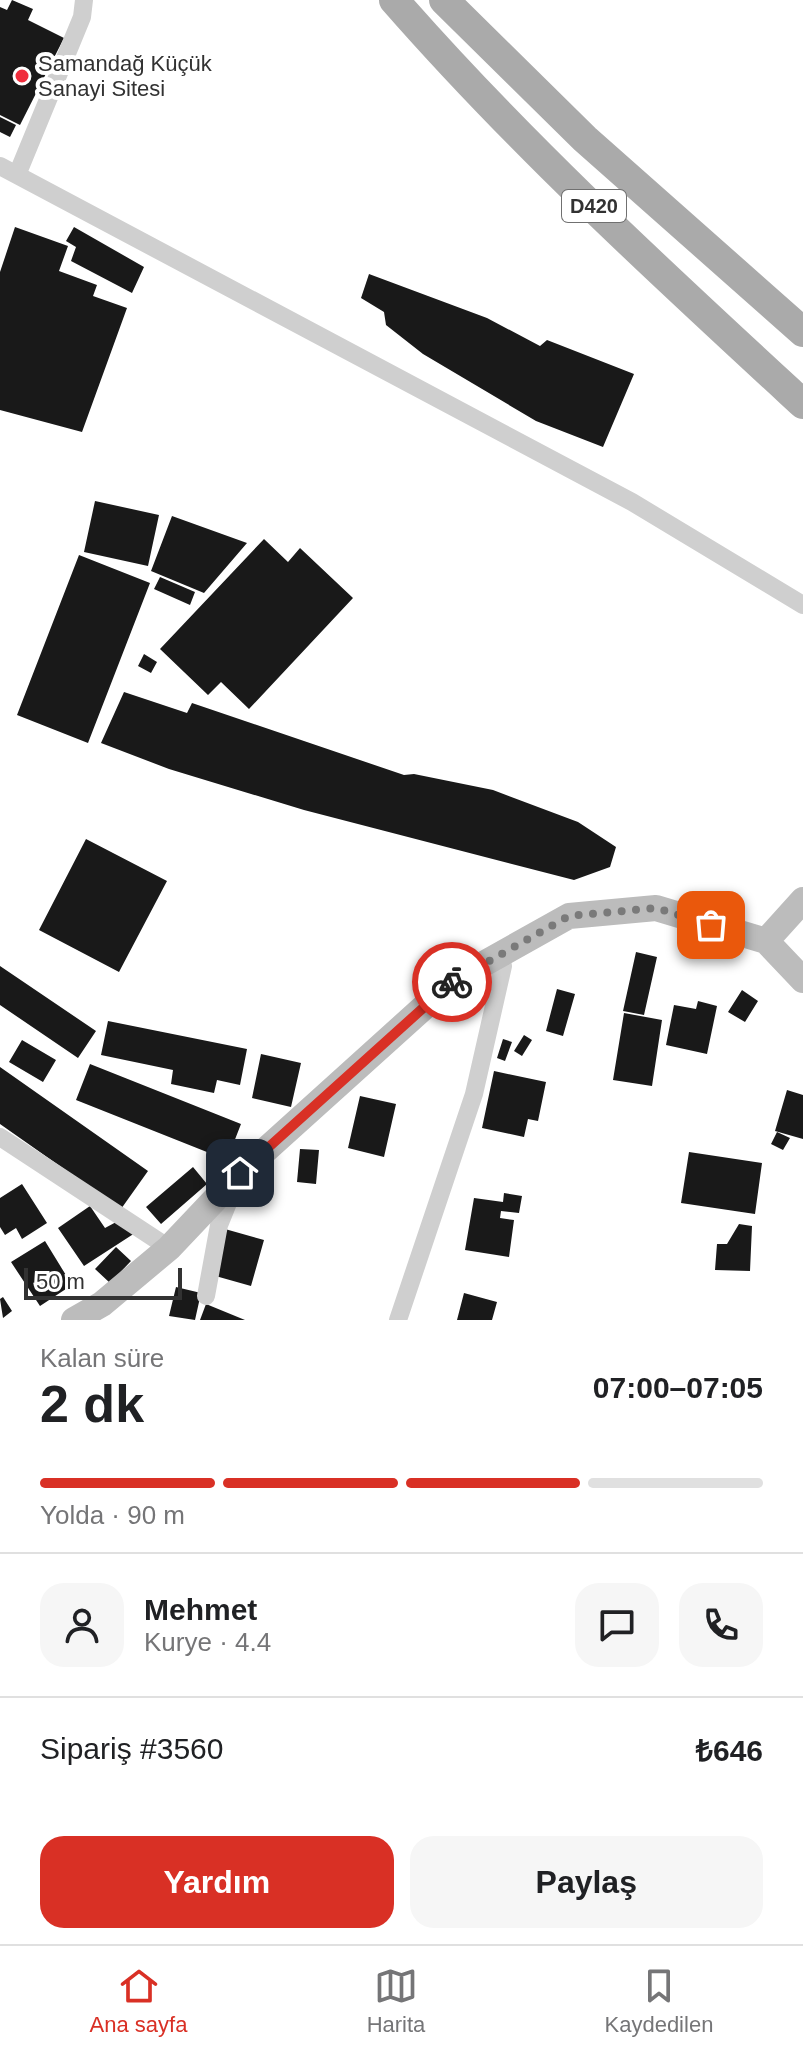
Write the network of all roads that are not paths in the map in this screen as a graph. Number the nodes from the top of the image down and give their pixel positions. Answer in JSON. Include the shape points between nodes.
{"nodes":[{"id":1,"x":84,"y":0,"type":"edge"},
{"id":2,"x":394,"y":0,"type":"edge"},
{"id":3,"x":444,"y":0,"type":"edge"},
{"id":4,"x":0,"y":166,"type":"edge"},
{"id":5,"x":17,"y":175,"type":"junction"},
{"id":6,"x":803,"y":332,"type":"edge"},
{"id":7,"x":803,"y":404,"type":"edge"},
{"id":8,"x":803,"y":605,"type":"edge"},
{"id":9,"x":803,"y":900,"type":"edge"},
{"id":10,"x":766,"y":941,"type":"junction"},
{"id":11,"x":500,"y":955,"type":"junction"},
{"id":12,"x":803,"y":980,"type":"edge"},
{"id":13,"x":0,"y":1137,"type":"edge"},
{"id":14,"x":240,"y":1173,"type":"junction"},
{"id":15,"x":169,"y":1248,"type":"junction"},
{"id":16,"x":206,"y":1296,"type":"dead end"},
{"id":17,"x":74,"y":1320,"type":"edge"},
{"id":18,"x":398,"y":1320,"type":"edge"}],
"edges":[{"from":1,"to":5,"type":"street","via":[[82,17]]},
{"from":2,"to":7,"type":"main road","number":"D420","via":[[669,281]]},
{"from":3,"to":6,"type":"main road","number":"D420","via":[[585,139]]},
{"from":4,"to":5,"type":"street"},
{"from":5,"to":8,"type":"street","via":[[632,502]]},
{"from":9,"to":10,"type":"street"},
{"from":10,"to":11,"type":"street","via":[[656,908],[569,916]]},
{"from":10,"to":12,"type":"street"},
{"from":11,"to":14,"type":"street","via":[[453,981]]},
{"from":11,"to":18,"type":"street","via":[[503,966],[474,1094]]},
{"from":13,"to":15,"type":"street"},
{"from":14,"to":15,"type":"street"},
{"from":14,"to":16,"type":"street","via":[[219,1225]]},
{"from":15,"to":17,"type":"street","via":[[102,1304]]}]}
